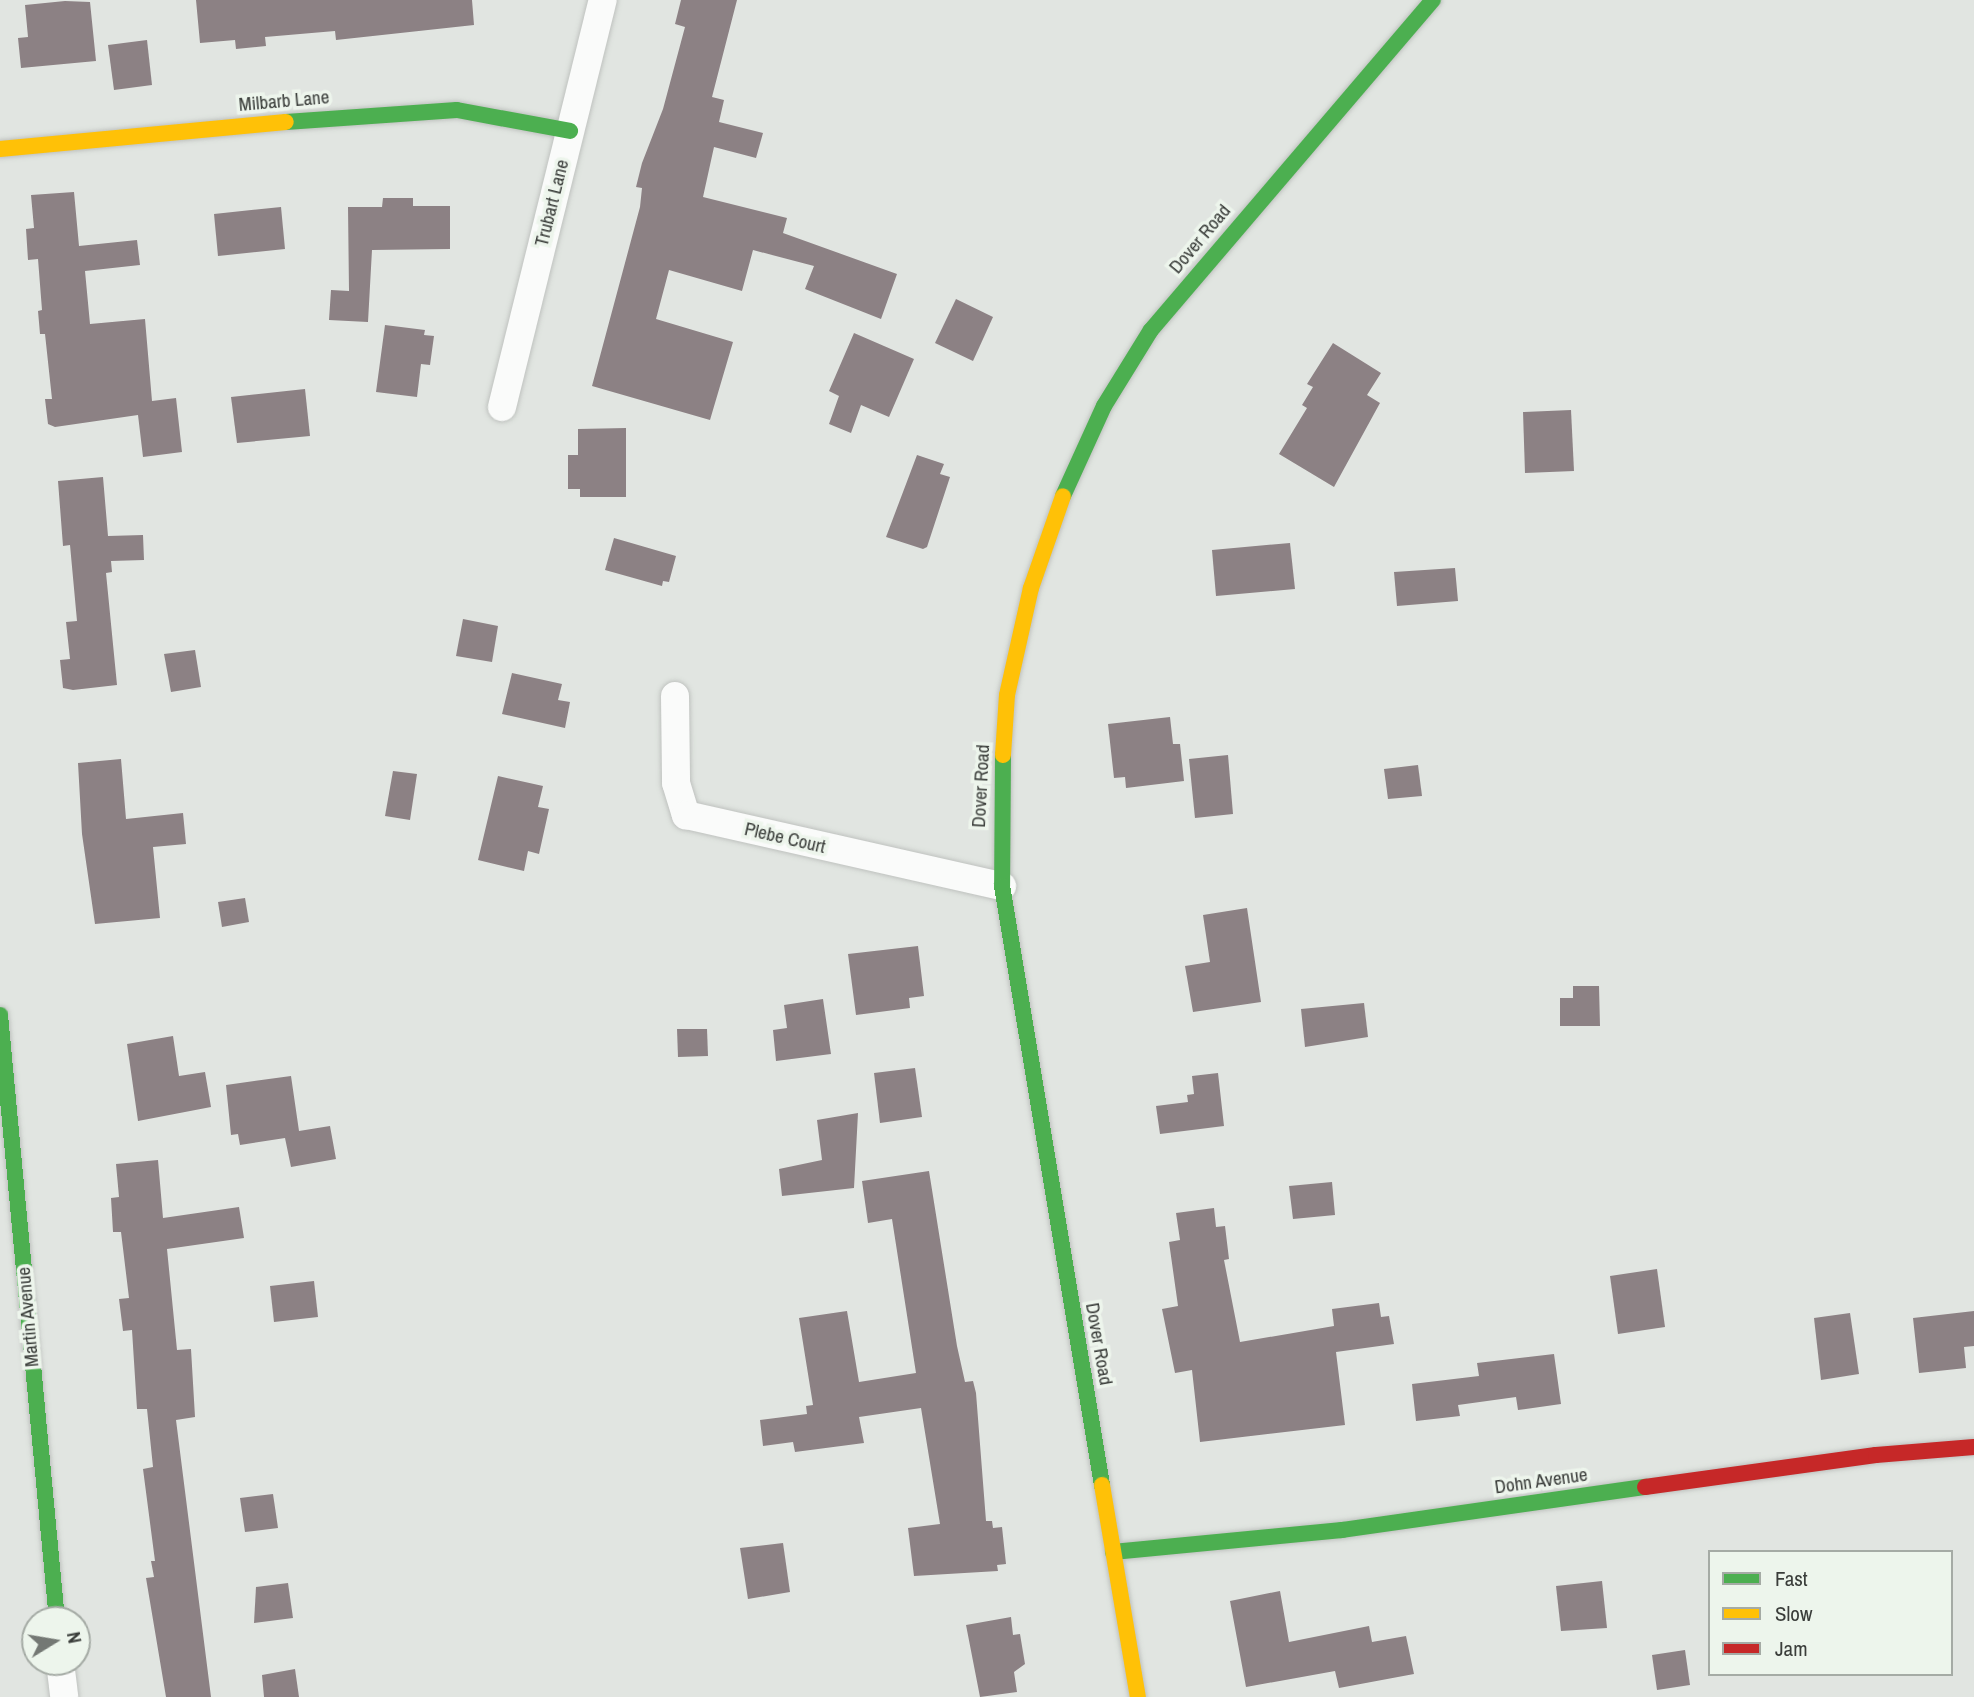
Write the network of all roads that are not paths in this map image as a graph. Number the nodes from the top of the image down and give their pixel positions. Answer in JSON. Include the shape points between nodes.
{"nodes":[{"id":1,"x":603,"y":0,"type":"edge"},
{"id":2,"x":1433,"y":0,"type":"edge"},
{"id":3,"x":570,"y":131,"type":"junction"},
{"id":4,"x":0,"y":149,"type":"edge"},
{"id":5,"x":502,"y":407,"type":"dead end"},
{"id":6,"x":675,"y":696,"type":"dead end"},
{"id":7,"x":1002,"y":886,"type":"junction"},
{"id":8,"x":0,"y":1015,"type":"edge"},
{"id":9,"x":1974,"y":1447,"type":"edge"},
{"id":10,"x":1113,"y":1552,"type":"junction"},
{"id":11,"x":56,"y":1606,"type":"edge"},
{"id":12,"x":62,"y":1676,"type":"edge"},
{"id":13,"x":64,"y":1697,"type":"edge"},
{"id":14,"x":1138,"y":1697,"type":"edge"}],
"edges":[{"from":1,"to":3,"type":"street","name":"Trubart Lane"},
{"from":2,"to":7,"type":"street","name":"Dover Road","via":[[1152,330],[1104,406],[1062,497],[1031,588],[1007,695],[999,813]]},
{"from":3,"to":4,"type":"street","name":"Milbarb Lane","via":[[480,113],[416,110]]},
{"from":3,"to":5,"type":"street","name":"Trubart Lane"},
{"from":6,"to":7,"type":"street","name":"Plebe Court","via":[[676,783],[686,815]]},
{"from":7,"to":10,"type":"street","name":"Dover Road"},
{"from":8,"to":11,"type":"street","name":"Martin Avenue"},
{"from":9,"to":10,"type":"street","name":"Dohn Avenue","via":[[1876,1455],[1342,1530]]},
{"from":10,"to":14,"type":"street","name":"Dover Road"},
{"from":12,"to":13,"type":"street"}]}
